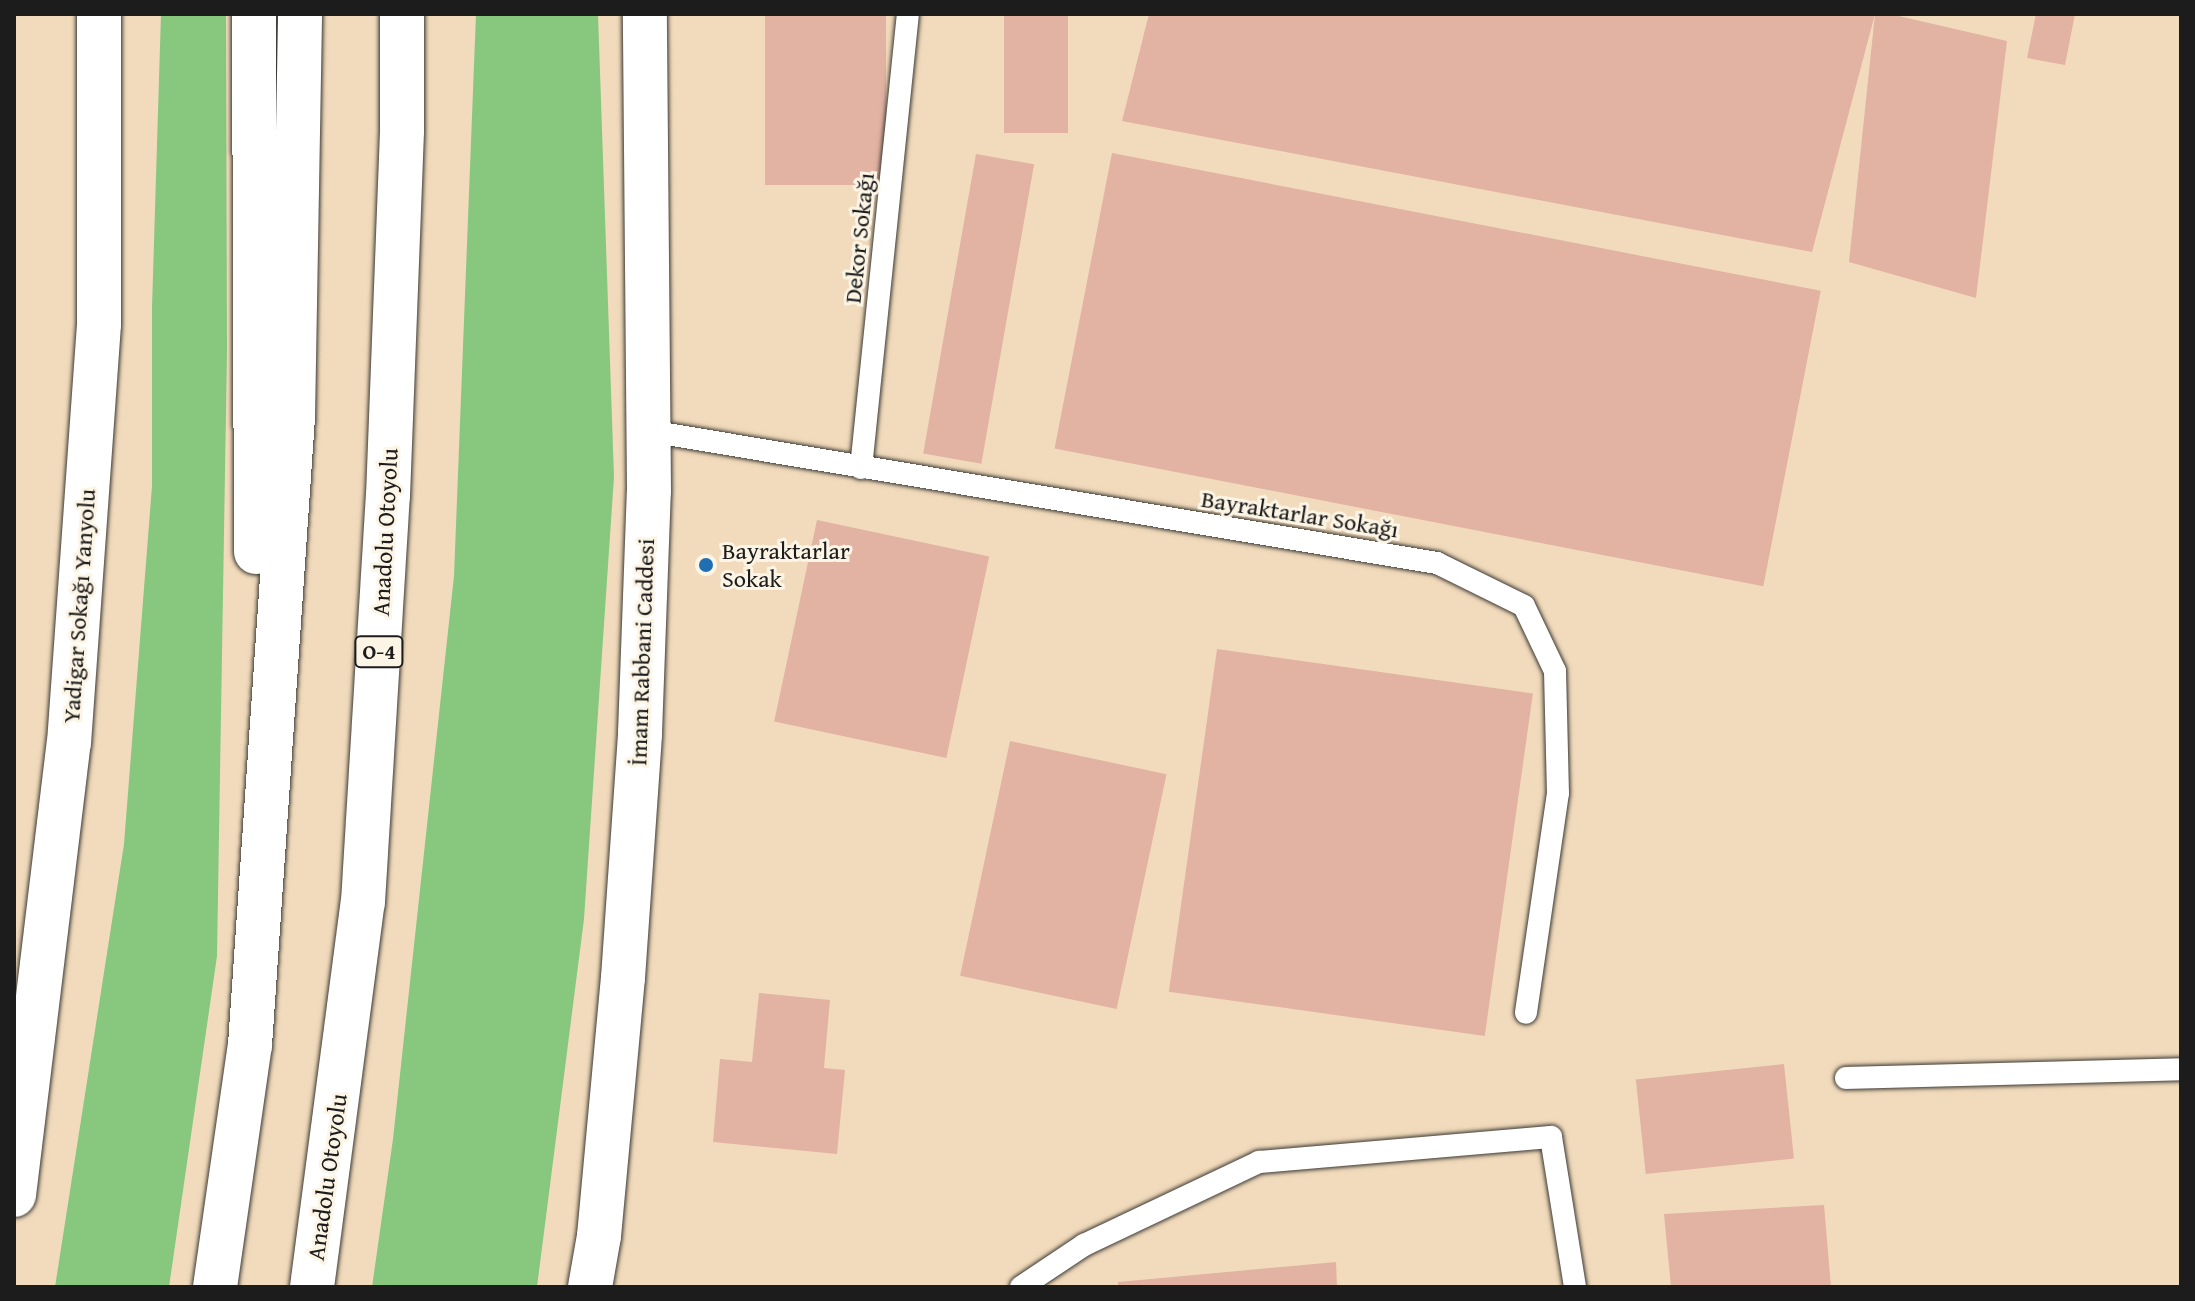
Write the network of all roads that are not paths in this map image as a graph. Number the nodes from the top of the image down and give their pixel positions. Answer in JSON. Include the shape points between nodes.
{"nodes":[{"id":1,"x":99,"y":14,"type":"edge"},
{"id":2,"x":254,"y":14,"type":"edge"},
{"id":3,"x":300,"y":14,"type":"edge"},
{"id":4,"x":402,"y":14,"type":"edge"},
{"id":5,"x":645,"y":14,"type":"edge"},
{"id":6,"x":908,"y":14,"type":"edge"},
{"id":7,"x":649,"y":431,"type":"junction"},
{"id":8,"x":861,"y":468,"type":"junction"},
{"id":9,"x":1526,"y":1013,"type":"dead end"},
{"id":10,"x":250,"y":1045,"type":"junction"},
{"id":11,"x":2181,"y":1069,"type":"edge"},
{"id":12,"x":1846,"y":1078,"type":"dead end"},
{"id":13,"x":18,"y":1144,"type":"edge"},
{"id":14,"x":14,"y":1195,"type":"edge"},
{"id":15,"x":215,"y":1287,"type":"edge"},
{"id":16,"x":312,"y":1287,"type":"edge"},
{"id":17,"x":587,"y":1287,"type":"edge"},
{"id":18,"x":1021,"y":1287,"type":"edge"},
{"id":19,"x":1575,"y":1287,"type":"edge"}],
"edges":[{"from":1,"to":13,"type":"main road","name":"Yadigar Sokağı Yanyolu","via":[[98,339],[69,743]]},
{"from":2,"to":10,"type":"main road","via":[[258,418]]},
{"from":3,"to":10,"type":"main road","via":[[293,418]]},
{"from":4,"to":16,"type":"main road","name":"Anadolu Otoyolu","number":"O-4","via":[[388,496],[363,902]]},
{"from":5,"to":7,"type":"main road","name":"İmam Rabbani Caddesi"},
{"from":6,"to":8,"type":"lane","name":"Dekor Sokağı"},
{"from":7,"to":8,"type":"lane","name":"Bayraktarlar Sokağı"},
{"from":7,"to":17,"type":"main road","name":"İmam Rabbani Caddesi","via":[[640,733],[623,978],[599,1236]]},
{"from":8,"to":9,"type":"lane","name":"Bayraktarlar Sokağı","via":[[1437,563],[1524,606],[1555,671],[1558,793]]},
{"from":10,"to":15,"type":"main road"},
{"from":11,"to":12,"type":"lane"},
{"from":13,"to":14,"type":"main road","name":"Yadigar Sokağı Yanyolu"},
{"from":18,"to":19,"type":"lane","via":[[1084,1245],[1259,1162],[1551,1137]]}]}
